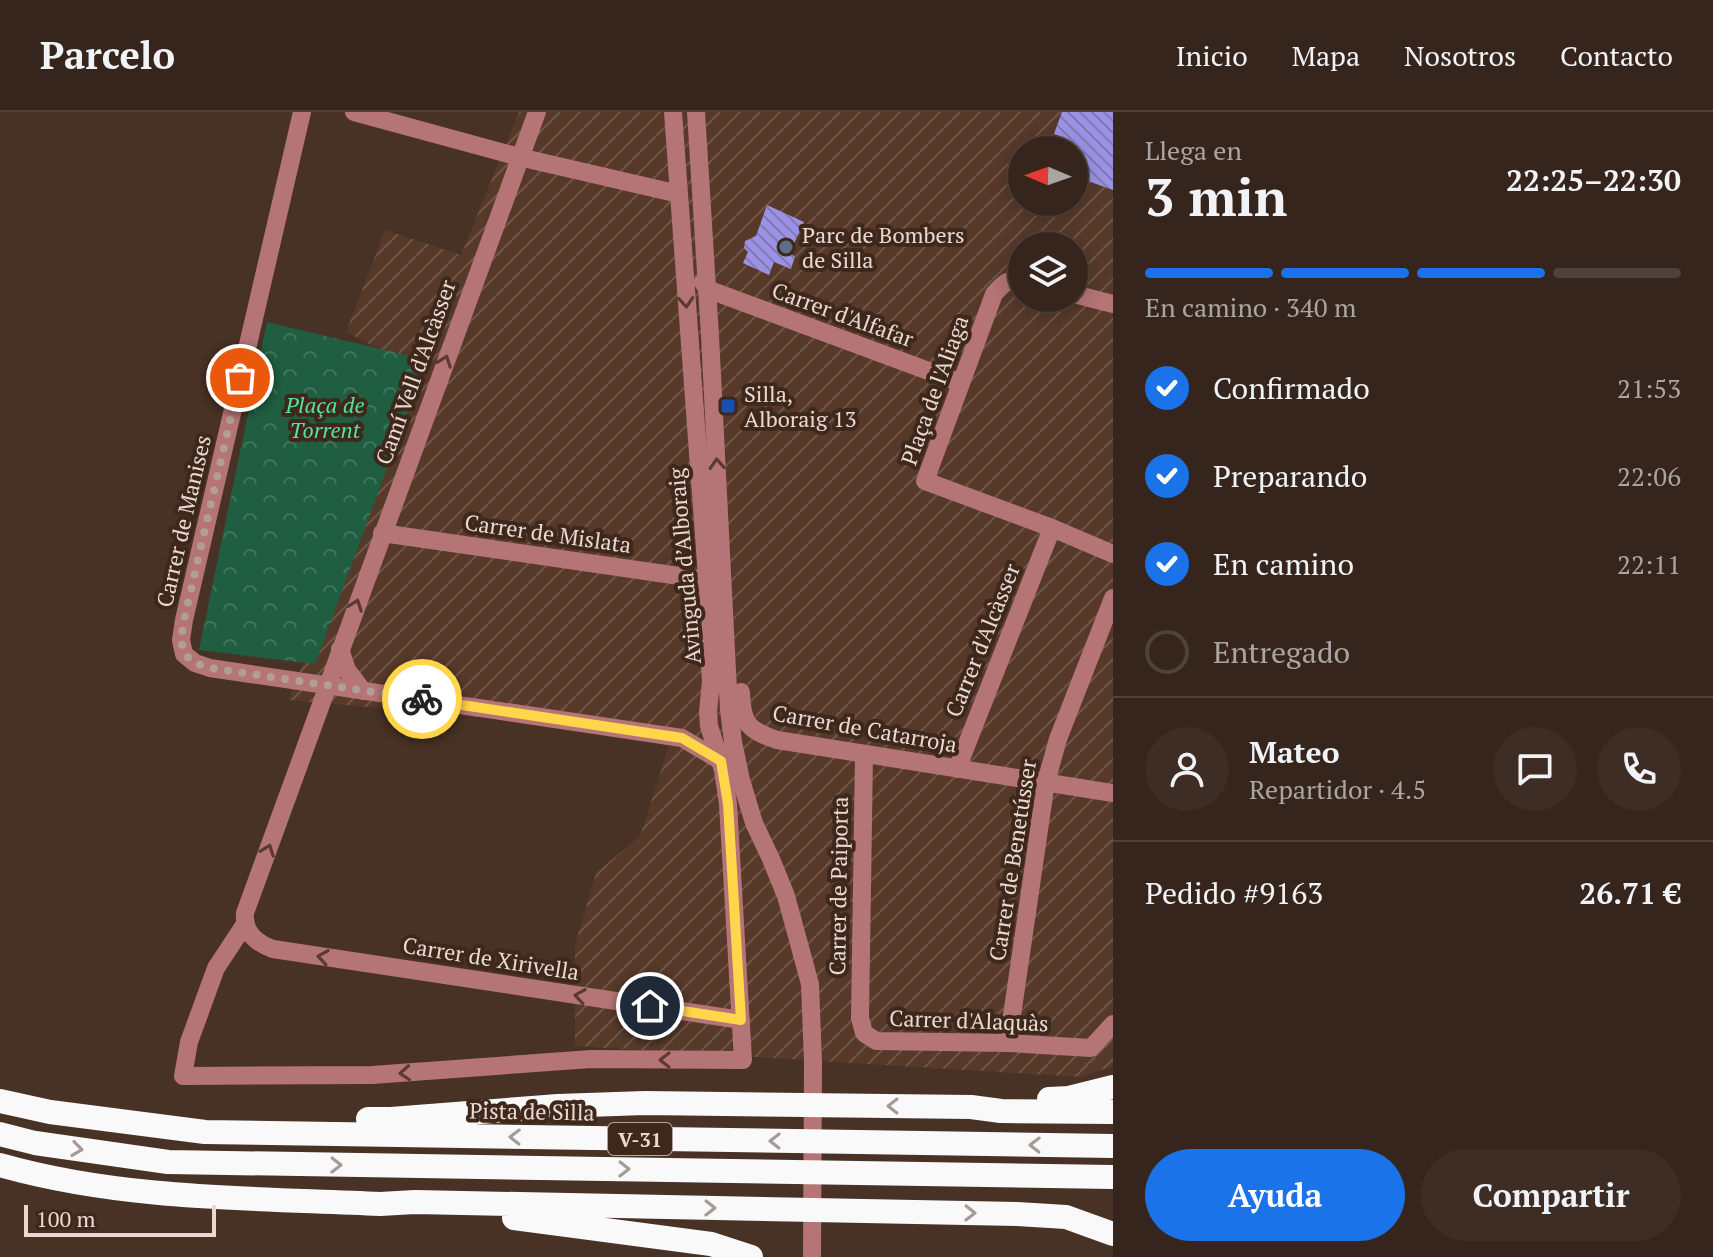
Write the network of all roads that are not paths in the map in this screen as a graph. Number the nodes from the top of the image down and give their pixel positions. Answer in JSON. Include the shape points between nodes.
{"nodes":[{"id":1,"x":302,"y":112,"type":"edge"},
{"id":2,"x":354,"y":112,"type":"edge"},
{"id":3,"x":537,"y":112,"type":"edge"},
{"id":4,"x":673,"y":112,"type":"edge"},
{"id":5,"x":696,"y":112,"type":"edge"},
{"id":6,"x":675,"y":140,"type":"junction"},
{"id":7,"x":519,"y":157,"type":"junction"},
{"id":8,"x":679,"y":194,"type":"junction"},
{"id":9,"x":1008,"y":281,"type":"edge"},
{"id":10,"x":707,"y":289,"type":"junction"},
{"id":11,"x":1088,"y":298,"type":"edge"},
{"id":12,"x":1113,"y":304,"type":"edge"},
{"id":13,"x":961,"y":383,"type":"junction"},
{"id":14,"x":718,"y":495,"type":"junction"},
{"id":15,"x":1052,"y":528,"type":"junction"},
{"id":16,"x":382,"y":533,"type":"junction"},
{"id":17,"x":1113,"y":554,"type":"edge"},
{"id":18,"x":707,"y":580,"type":"junction"},
{"id":19,"x":1113,"y":598,"type":"edge"},
{"id":20,"x":709,"y":606,"type":"junction"},
{"id":21,"x":340,"y":649,"type":"junction"},
{"id":22,"x":326,"y":686,"type":"junction"},
{"id":23,"x":363,"y":691,"type":"junction"},
{"id":24,"x":729,"y":710,"type":"junction"},
{"id":25,"x":708,"y":712,"type":"junction"},
{"id":26,"x":682,"y":738,"type":"junction"},
{"id":27,"x":864,"y":755,"type":"junction"},
{"id":28,"x":721,"y":761,"type":"junction"},
{"id":29,"x":957,"y":769,"type":"junction"},
{"id":30,"x":1046,"y":782,"type":"junction"},
{"id":31,"x":1113,"y":793,"type":"edge"},
{"id":32,"x":245,"y":924,"type":"junction"},
{"id":33,"x":860,"y":1018,"type":"joint"},
{"id":34,"x":741,"y":1020,"type":"junction"},
{"id":35,"x":1113,"y":1024,"type":"edge"},
{"id":36,"x":1008,"y":1043,"type":"junction"},
{"id":37,"x":1113,"y":1087,"type":"edge"},
{"id":38,"x":0,"y":1101,"type":"edge"},
{"id":39,"x":971,"y":1107,"type":"junction"},
{"id":40,"x":1113,"y":1112,"type":"edge"},
{"id":41,"x":168,"y":1128,"type":"junction"},
{"id":42,"x":0,"y":1134,"type":"edge"},
{"id":43,"x":1113,"y":1146,"type":"edge"},
{"id":44,"x":0,"y":1165,"type":"edge"},
{"id":45,"x":1113,"y":1177,"type":"edge"},
{"id":46,"x":380,"y":1204,"type":"junction"},
{"id":47,"x":1113,"y":1234,"type":"edge"},
{"id":48,"x":812,"y":1254,"type":"edge"},
{"id":49,"x":751,"y":1257,"type":"edge"}],
"edges":[{"from":1,"to":22,"type":"street","name":"Carrer de Manises","via":[[184,620],[182,648],[188,659],[210,668]]},
{"from":2,"to":7,"type":"street"},
{"from":3,"to":7,"type":"street","name":"Camí Vell d'Alcàsser"},
{"from":4,"to":6,"type":"street","name":"Avinguda d’Alboraig"},
{"from":5,"to":10,"type":"street","name":"Avinguda d’Alboraig"},
{"from":6,"to":8,"type":"street","name":"Avinguda d’Alboraig"},
{"from":6,"to":10,"type":"street","name":"Avinguda d’Alboraig","via":[[688,173],[696,270]]},
{"from":7,"to":8,"type":"street"},
{"from":16,"to":7,"type":"street","name":"Camí Vell d'Alcàsser","one_way":true},
{"from":8,"to":18,"type":"street","name":"Avinguda d’Alboraig","one_way":true},
{"from":9,"to":13,"type":"street","name":"Plaça de l'Aliaga","via":[[994,294]]},
{"from":10,"to":13,"type":"street","name":"Carrer d'Alfafar"},
{"from":14,"to":10,"type":"street","name":"Avinguda d’Alboraig","one_way":true},
{"from":11,"to":12,"type":"street"},
{"from":13,"to":15,"type":"street","name":"Plaça de l'Aliaga","via":[[925,481]]},
{"from":14,"to":24,"type":"street","name":"Avinguda d’Alboraig"},
{"from":14,"to":27,"type":"street","name":"Carrer de Catarroja","via":[[732,558],[742,712],[753,732]]},
{"from":15,"to":17,"type":"street","name":"Plaça de l'Aliaga"},
{"from":15,"to":29,"type":"street","name":"Carrer d'Alcàsser"},
{"from":16,"to":18,"type":"street","name":"Carrer de Mislata"},
{"from":21,"to":16,"type":"street","name":"Camí Vell d'Alcàsser","one_way":true},
{"from":18,"to":20,"type":"street","name":"Avinguda d’Alboraig"},
{"from":19,"to":30,"type":"street","name":"Carrer de Benetússer"},
{"from":20,"to":24,"type":"street","name":"Avinguda d’Alboraig","via":[[717,670]]},
{"from":20,"to":25,"type":"street"},
{"from":21,"to":22,"type":"street","name":"Camí Vell d'Alcàsser"},
{"from":21,"to":23,"type":"street"},
{"from":22,"to":23,"type":"street"},
{"from":32,"to":22,"type":"street","name":"Camí Vell d'Alcàsser","one_way":true},
{"from":23,"to":26,"type":"street"},
{"from":24,"to":48,"type":"street","via":[[741,780],[786,896],[810,984]]},
{"from":25,"to":26,"type":"street"},
{"from":25,"to":28,"type":"street"},
{"from":26,"to":28,"type":"street"},
{"from":27,"to":29,"type":"street","name":"Carrer de Catarroja"},
{"from":27,"to":33,"type":"street","name":"Carrer de Paiporta"},
{"from":28,"to":34,"type":"street"},
{"from":29,"to":30,"type":"street","name":"Carrer de Catarroja"},
{"from":30,"to":31,"type":"street","name":"Carrer de Catarroja"},
{"from":30,"to":36,"type":"street","name":"Carrer de Benetússer"},
{"from":34,"to":32,"type":"street","name":"Carrer de Xirivella","one_way":true,"via":[[273,949],[255,940]]},
{"from":34,"to":32,"type":"street","name":"Camí Vell d'Alcàsser","one_way":true,"via":[[743,1060],[591,1059],[372,1075],[183,1076],[189,1042],[216,968]]},
{"from":33,"to":36,"type":"street","name":"Carrer d'Alaquàs","via":[[864,1033],[876,1041]]},
{"from":35,"to":36,"type":"street","name":"Carrer d'Alaquàs","via":[[1091,1048]]},
{"from":37,"to":39,"type":"highway","via":[[1069,1098]]},
{"from":38,"to":41,"type":"highway","name":"Pista de Silla","number":"V-31"},
{"from":39,"to":40,"type":"highway"},
{"from":39,"to":41,"type":"highway","one_way":true,"via":[[645,1103],[391,1119],[203,1118]]},
{"from":43,"to":41,"type":"highway","name":"Pista de Silla","number":"V-31","one_way":true},
{"from":42,"to":45,"type":"highway","number":"V-31","one_way":true,"via":[[168,1162]]},
{"from":44,"to":46,"type":"highway","via":[[163,1194]]},
{"from":46,"to":47,"type":"highway","one_way":true,"via":[[1017,1214],[1066,1217]]},
{"from":46,"to":49,"type":"highway","via":[[711,1244]]}]}
